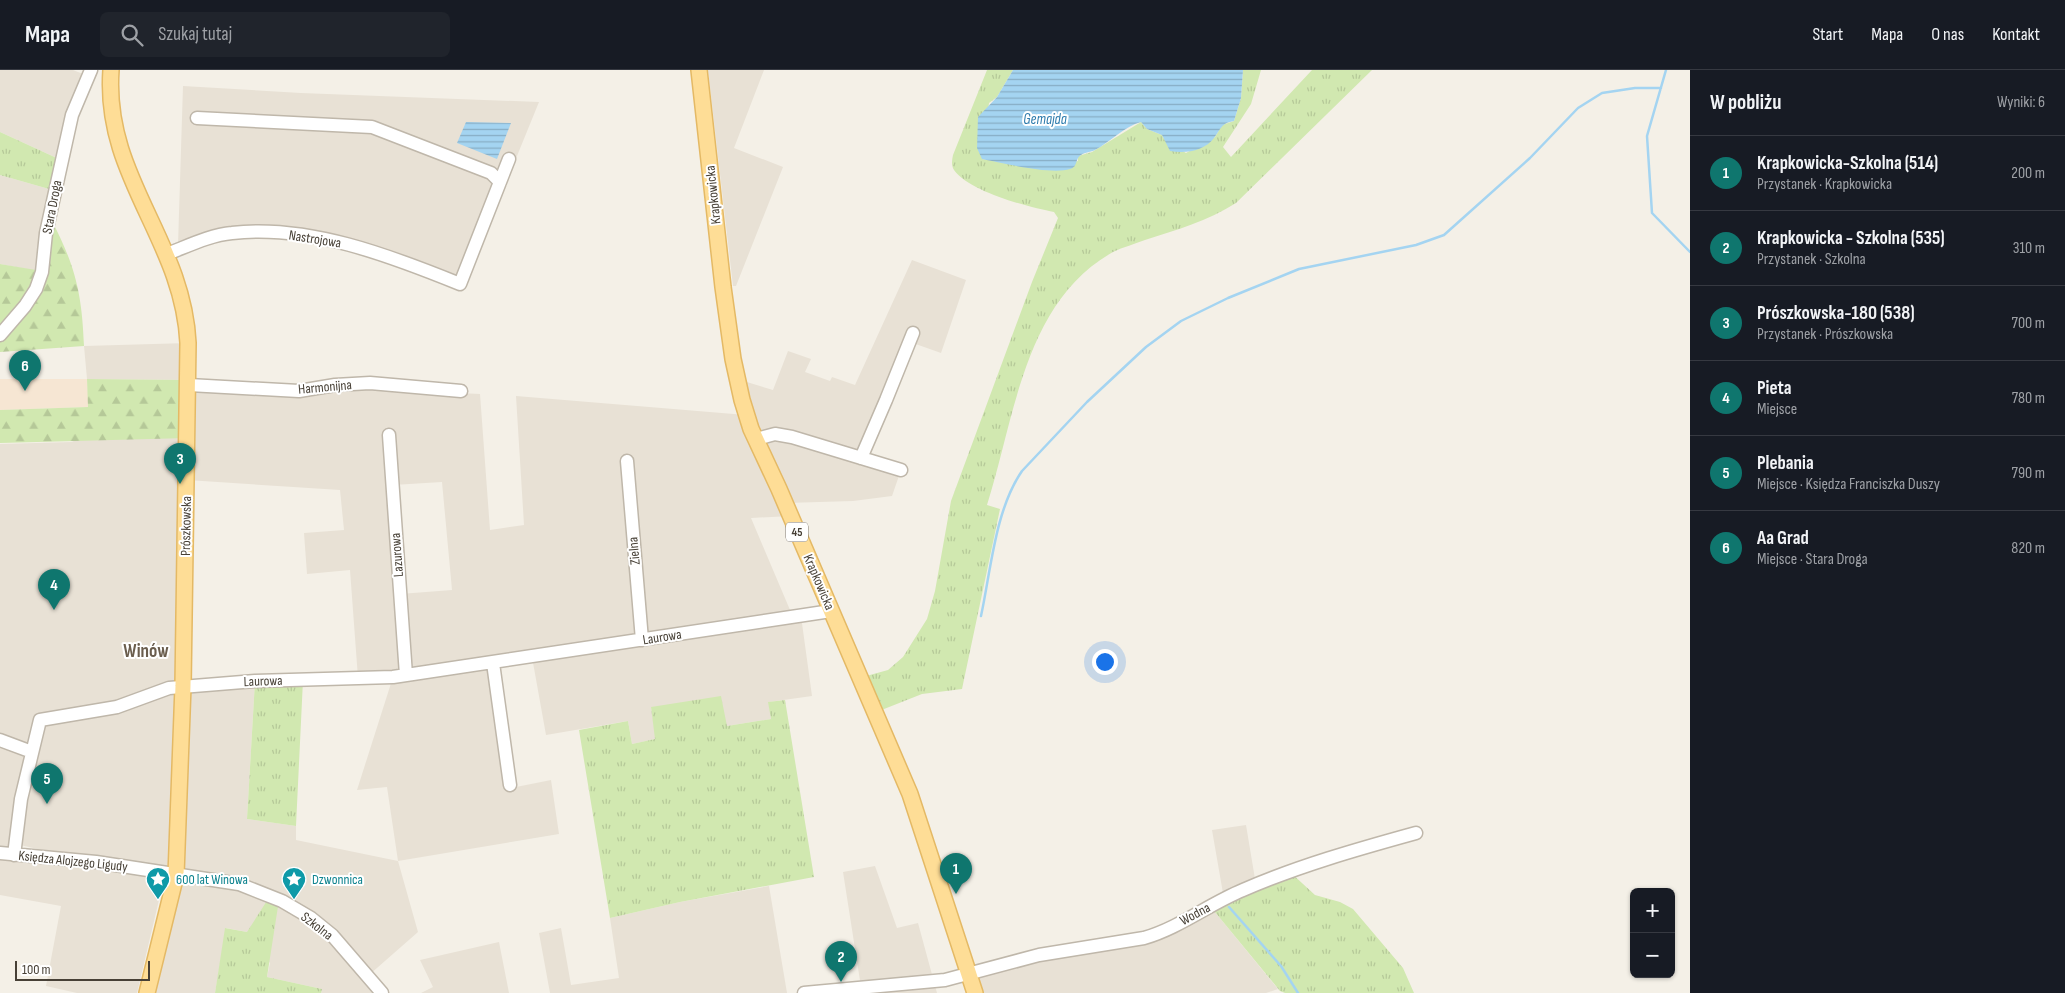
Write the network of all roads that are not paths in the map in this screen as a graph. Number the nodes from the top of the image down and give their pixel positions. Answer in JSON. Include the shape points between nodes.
{"nodes":[{"id":1,"x":91,"y":70,"type":"edge"},
{"id":2,"x":111,"y":70,"type":"edge"},
{"id":3,"x":699,"y":70,"type":"edge"},
{"id":4,"x":197,"y":118,"type":"dead end"},
{"id":5,"x":508,"y":159,"type":"dead end"},
{"id":6,"x":500,"y":182,"type":"junction"},
{"id":7,"x":167,"y":254,"type":"junction"},
{"id":8,"x":913,"y":332,"type":"dead end"},
{"id":9,"x":0,"y":335,"type":"edge"},
{"id":10,"x":189,"y":384,"type":"junction"},
{"id":11,"x":461,"y":391,"type":"dead end"},
{"id":12,"x":389,"y":435,"type":"dead end"},
{"id":13,"x":756,"y":439,"type":"junction"},
{"id":14,"x":861,"y":458,"type":"junction"},
{"id":15,"x":627,"y":461,"type":"dead end"},
{"id":16,"x":901,"y":470,"type":"dead end"},
{"id":17,"x":831,"y":611,"type":"junction"},
{"id":18,"x":642,"y":640,"type":"junction"},
{"id":19,"x":493,"y":663,"type":"junction"},
{"id":20,"x":406,"y":675,"type":"junction"},
{"id":21,"x":183,"y":686,"type":"junction"},
{"id":22,"x":0,"y":740,"type":"edge"},
{"id":23,"x":32,"y":752,"type":"junction"},
{"id":24,"x":510,"y":785,"type":"dead end"},
{"id":25,"x":1416,"y":833,"type":"dead end"},
{"id":26,"x":0,"y":853,"type":"edge"},
{"id":27,"x":14,"y":855,"type":"junction"},
{"id":28,"x":176,"y":875,"type":"junction"},
{"id":29,"x":969,"y":975,"type":"junction"},
{"id":30,"x":147,"y":993,"type":"edge"},
{"id":31,"x":382,"y":993,"type":"edge"},
{"id":32,"x":804,"y":993,"type":"edge"},
{"id":33,"x":975,"y":993,"type":"edge"}],
"edges":[{"from":1,"to":9,"type":"street","name":"Stara Droga","via":[[71,122],[46,233],[42,272],[25,306]]},
{"from":2,"to":7,"type":"main road","name":"Prószkowska","via":[[111,103],[117,142]]},
{"from":3,"to":13,"type":"main road","name":"Krapkowicka","number":"45","via":[[733,359],[742,400]]},
{"from":4,"to":6,"type":"street","via":[[372,127],[491,173]]},
{"from":5,"to":6,"type":"street"},
{"from":6,"to":7,"type":"street","name":"Nastrojowa","via":[[460,284],[384,254],[322,239],[278,234],[232,233]]},
{"from":7,"to":10,"type":"main road","name":"Prószkowska","via":[[184,306]]},
{"from":8,"to":14,"type":"street"},
{"from":10,"to":11,"type":"street","name":"Harmonijna","via":[[299,390],[370,383]]},
{"from":10,"to":21,"type":"main road","name":"Prószkowska"},
{"from":12,"to":20,"type":"street","name":"Lazurowa"},
{"from":13,"to":14,"type":"street","via":[[775,434]]},
{"from":13,"to":17,"type":"main road","name":"Krapkowicka","number":"45"},
{"from":14,"to":16,"type":"street"},
{"from":15,"to":18,"type":"street","name":"Zielna"},
{"from":17,"to":18,"type":"street","name":"Laurowa"},
{"from":17,"to":29,"type":"main road","name":"Krapkowicka","number":"45","via":[[910,794]]},
{"from":18,"to":19,"type":"street","name":"Laurowa"},
{"from":19,"to":20,"type":"street","name":"Laurowa"},
{"from":19,"to":24,"type":"street"},
{"from":20,"to":21,"type":"street","name":"Laurowa"},
{"from":21,"to":23,"type":"street","name":"Laurowa","via":[[169,688],[117,708],[40,720]]},
{"from":21,"to":28,"type":"main road","name":"Prószkowska"},
{"from":22,"to":23,"type":"street"},
{"from":23,"to":27,"type":"street","via":[[21,799]]},
{"from":25,"to":29,"type":"street","name":"Wodna","via":[[1300,868],[1242,890],[1159,933],[1039,955]]},
{"from":26,"to":27,"type":"street","name":"Księdza Alojzego Ligudy"},
{"from":27,"to":28,"type":"street","name":"Księdza Alojzego Ligudy","via":[[96,862]]},
{"from":28,"to":30,"type":"main road","name":"Prószkowska"},
{"from":28,"to":31,"type":"street","name":"Szkolna","via":[[239,884],[282,901],[312,918],[332,935]]},
{"from":29,"to":32,"type":"street"},
{"from":29,"to":33,"type":"main road","name":"Krapkowicka","number":"45"}]}
